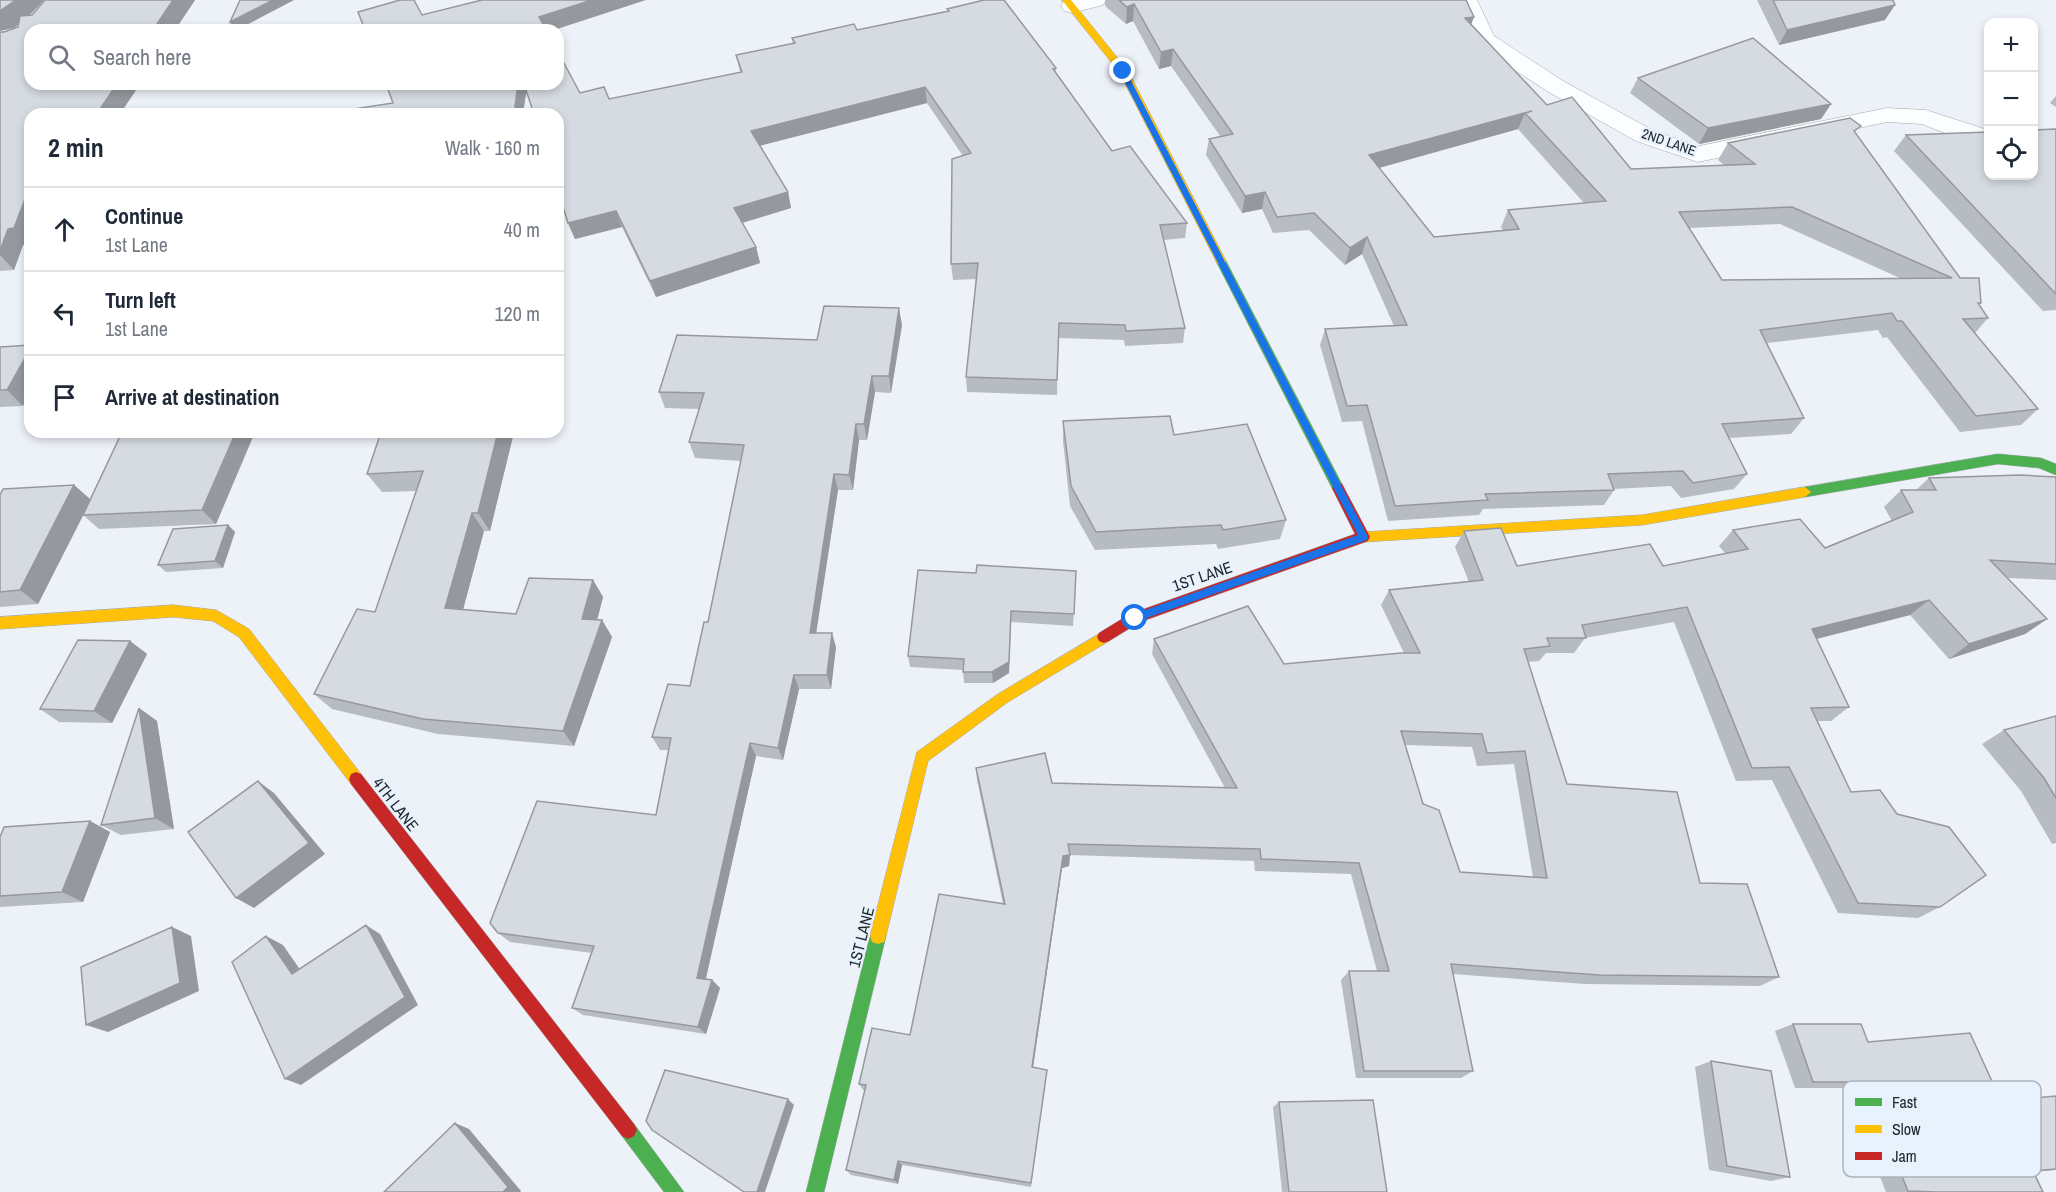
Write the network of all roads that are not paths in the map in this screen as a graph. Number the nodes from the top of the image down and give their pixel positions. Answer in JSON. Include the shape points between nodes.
{"nodes":[{"id":1,"x":1095,"y":0,"type":"edge"},
{"id":2,"x":1466,"y":0,"type":"edge"},
{"id":3,"x":1069,"y":3,"type":"edge"},
{"id":4,"x":1984,"y":136,"type":"edge"},
{"id":5,"x":2056,"y":470,"type":"edge"},
{"id":6,"x":1363,"y":537,"type":"junction"},
{"id":7,"x":0,"y":623,"type":"edge"},
{"id":8,"x":675,"y":1192,"type":"edge"},
{"id":9,"x":815,"y":1192,"type":"edge"}],
"edges":[{"from":1,"to":3,"type":"street"},
{"from":2,"to":4,"type":"street","name":"2ND LANE","via":[[1484,40],[1555,86],[1645,136],[1698,154],[1887,115],[1926,117]]},
{"from":3,"to":6,"type":"street","via":[[1123,71]]},
{"from":5,"to":6,"type":"street","name":"1ST LANE","via":[[2041,463],[1998,459],[1642,520]]},
{"from":6,"to":9,"type":"street","name":"1ST LANE","via":[[1135,618],[1003,698],[922,757]]},
{"from":7,"to":8,"type":"street","name":"4TH LANE","via":[[173,611],[216,616],[244,633]]}]}
